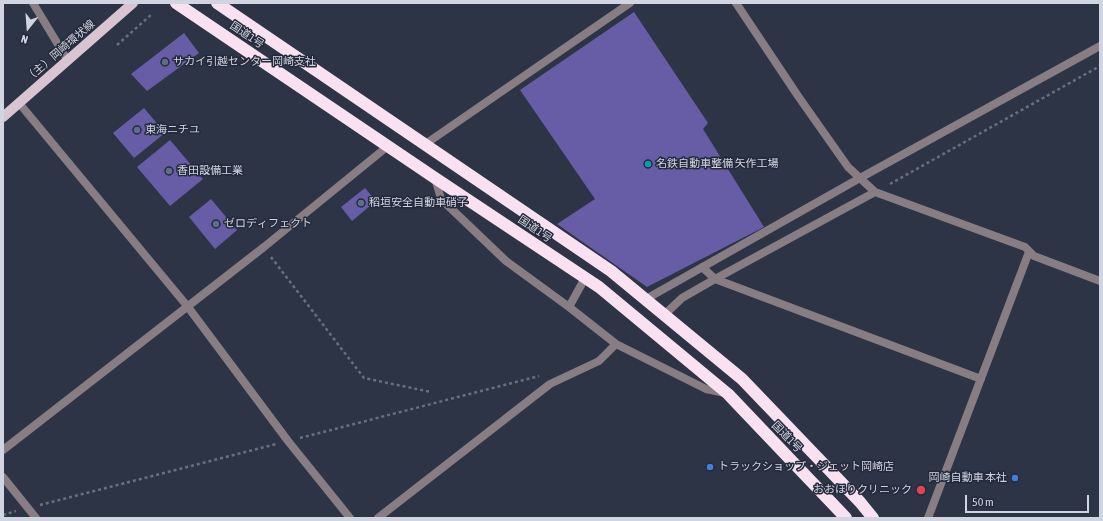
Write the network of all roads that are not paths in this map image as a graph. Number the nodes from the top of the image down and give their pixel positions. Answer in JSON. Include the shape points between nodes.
{"nodes":[{"id":1,"x":33,"y":3,"type":"edge"},
{"id":2,"x":133,"y":3,"type":"edge"},
{"id":3,"x":176,"y":3,"type":"edge"},
{"id":4,"x":217,"y":3,"type":"edge"},
{"id":5,"x":630,"y":3,"type":"edge"},
{"id":6,"x":736,"y":3,"type":"edge"},
{"id":7,"x":1100,"y":46,"type":"edge"},
{"id":8,"x":68,"y":61,"type":"junction"},
{"id":9,"x":19,"y":103,"type":"junction"},
{"id":10,"x":3,"y":117,"type":"edge"},
{"id":11,"x":424,"y":144,"type":"junction"},
{"id":12,"x":388,"y":146,"type":"junction"},
{"id":13,"x":435,"y":178,"type":"junction"},
{"id":14,"x":860,"y":178,"type":"junction"},
{"id":15,"x":875,"y":192,"type":"junction"},
{"id":16,"x":1029,"y":252,"type":"junction"},
{"id":17,"x":702,"y":267,"type":"junction"},
{"id":18,"x":586,"y":278,"type":"junction"},
{"id":19,"x":715,"y":279,"type":"junction"},
{"id":20,"x":1100,"y":281,"type":"edge"},
{"id":21,"x":646,"y":299,"type":"junction"},
{"id":22,"x":188,"y":307,"type":"junction"},
{"id":23,"x":569,"y":307,"type":"junction"},
{"id":24,"x":664,"y":315,"type":"junction"},
{"id":25,"x":616,"y":344,"type":"junction"},
{"id":26,"x":981,"y":379,"type":"junction"},
{"id":27,"x":728,"y":394,"type":"junction"},
{"id":28,"x":3,"y":450,"type":"edge"},
{"id":29,"x":3,"y":477,"type":"edge"},
{"id":30,"x":844,"y":517,"type":"edge"},
{"id":31,"x":36,"y":518,"type":"edge"},
{"id":32,"x":350,"y":518,"type":"edge"},
{"id":33,"x":378,"y":518,"type":"edge"},
{"id":34,"x":873,"y":518,"type":"edge"},
{"id":35,"x":928,"y":518,"type":"edge"}],
"edges":[{"from":1,"to":8,"type":"street"},
{"from":2,"to":8,"type":"main road","name":"（主）岡崎環状線"},
{"from":3,"to":12,"type":"highway","name":"国道1号"},
{"from":4,"to":11,"type":"highway","name":"国道1号"},
{"from":5,"to":11,"type":"street"},
{"from":6,"to":14,"type":"street","via":[[848,167]]},
{"from":7,"to":14,"type":"street"},
{"from":8,"to":9,"type":"main road","name":"（主）岡崎環状線"},
{"from":9,"to":10,"type":"main road","name":"（主）岡崎環状線"},
{"from":9,"to":22,"type":"street"},
{"from":11,"to":21,"type":"highway","name":"国道1号","via":[[611,271]]},
{"from":12,"to":13,"type":"highway","name":"国道1号"},
{"from":12,"to":22,"type":"street"},
{"from":13,"to":18,"type":"highway","name":"国道1号"},
{"from":13,"to":23,"type":"street","via":[[441,199],[506,262]]},
{"from":14,"to":15,"type":"street"},
{"from":14,"to":17,"type":"street"},
{"from":15,"to":16,"type":"street","via":[[1025,247]]},
{"from":15,"to":19,"type":"street"},
{"from":16,"to":20,"type":"street"},
{"from":16,"to":26,"type":"street"},
{"from":17,"to":19,"type":"street"},
{"from":17,"to":21,"type":"street"},
{"from":18,"to":23,"type":"street"},
{"from":18,"to":27,"type":"highway","name":"国道1号"},
{"from":19,"to":24,"type":"street","via":[[682,298]]},
{"from":19,"to":26,"type":"street"},
{"from":21,"to":24,"type":"highway","name":"国道1号"},
{"from":22,"to":28,"type":"street"},
{"from":22,"to":32,"type":"street","via":[[288,441]]},
{"from":23,"to":25,"type":"street"},
{"from":24,"to":34,"type":"highway","name":"国道1号","via":[[742,379]]},
{"from":25,"to":27,"type":"street","via":[[706,389]]},
{"from":25,"to":33,"type":"street","via":[[600,361],[550,384]]},
{"from":26,"to":35,"type":"street"},
{"from":27,"to":30,"type":"highway","name":"国道1号"},
{"from":29,"to":31,"type":"street"}]}
